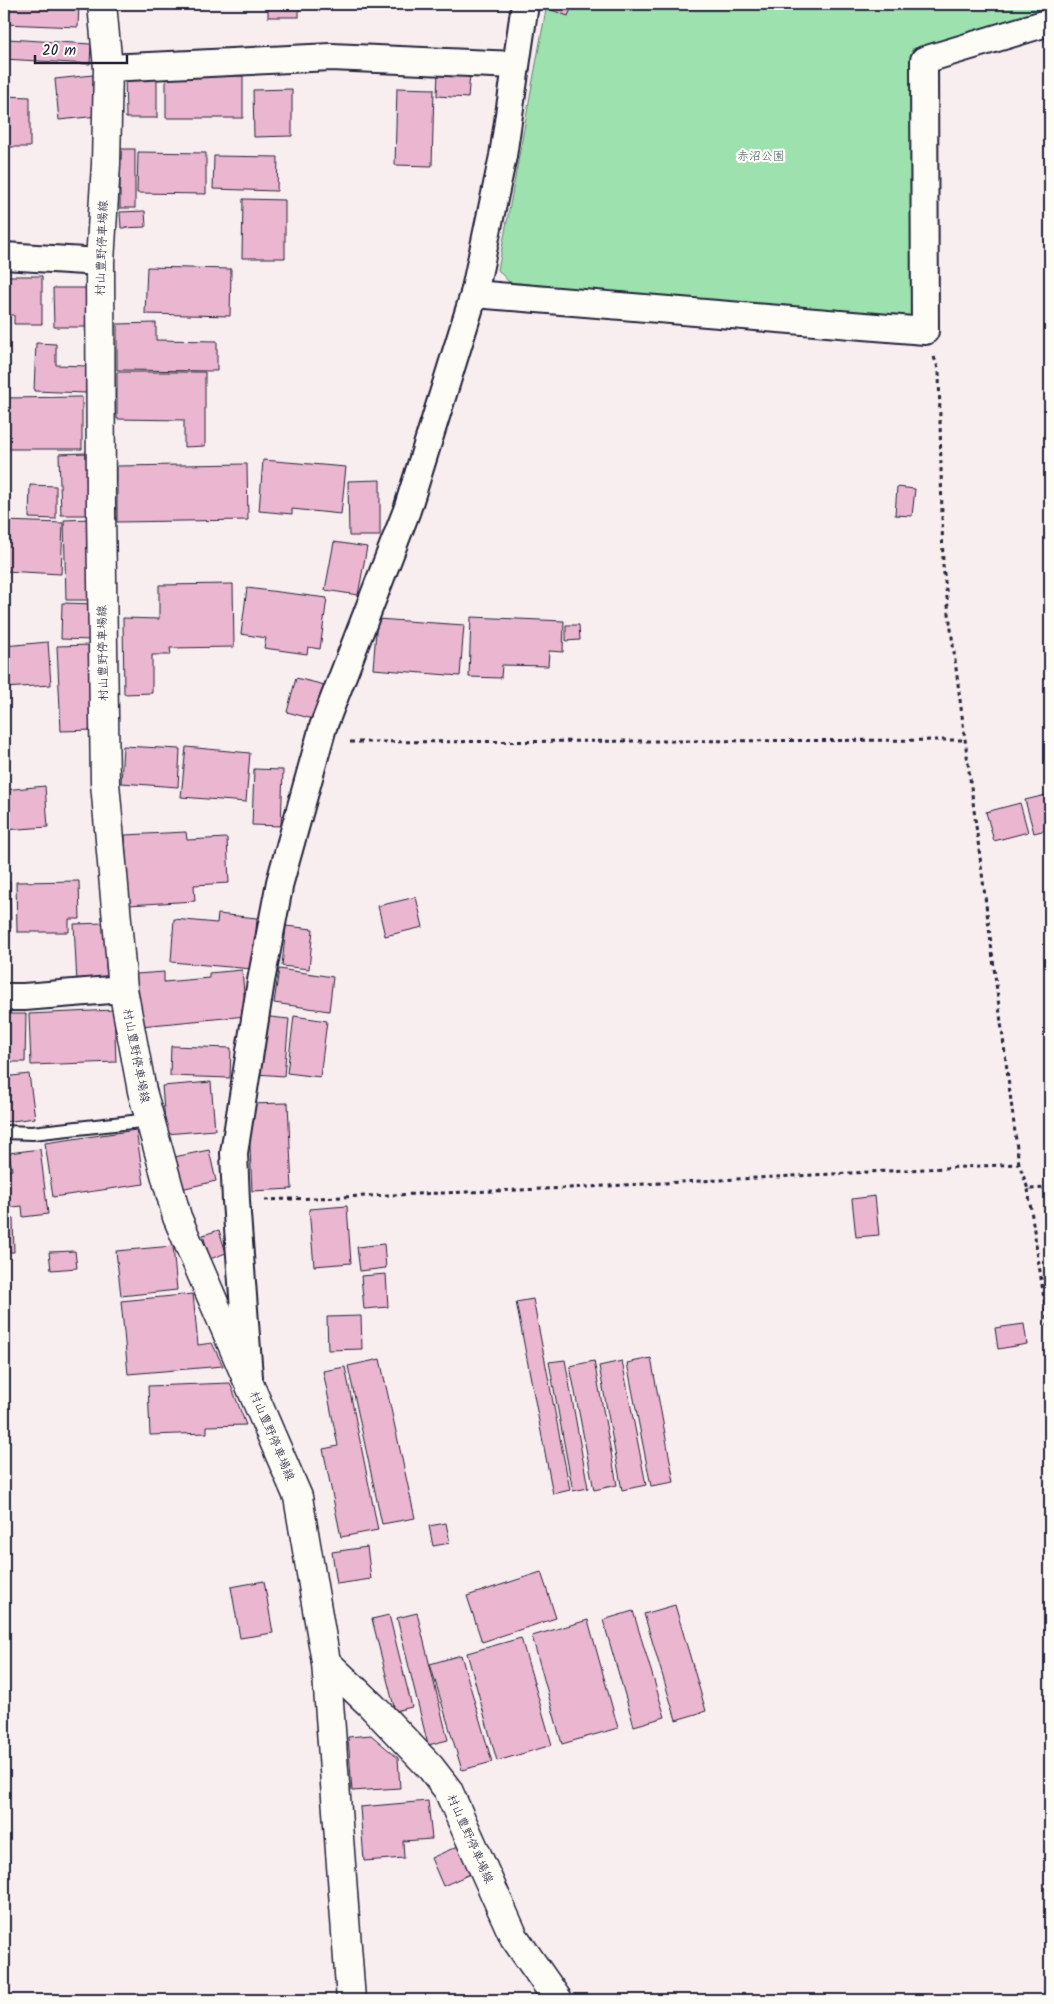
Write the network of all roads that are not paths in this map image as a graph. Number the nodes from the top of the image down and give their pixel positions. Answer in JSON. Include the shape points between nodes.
{"nodes":[{"id":1,"x":102,"y":4,"type":"edge"},
{"id":2,"x":525,"y":4,"type":"edge"},
{"id":3,"x":1050,"y":22,"type":"edge"},
{"id":4,"x":516,"y":65,"type":"junction"},
{"id":5,"x":108,"y":68,"type":"junction"},
{"id":6,"x":4,"y":256,"type":"edge"},
{"id":7,"x":100,"y":262,"type":"junction"},
{"id":8,"x":474,"y":294,"type":"junction"},
{"id":9,"x":123,"y":989,"type":"junction"},
{"id":10,"x":4,"y":997,"type":"edge"},
{"id":11,"x":150,"y":1120,"type":"junction"},
{"id":12,"x":4,"y":1132,"type":"edge"},
{"id":13,"x":249,"y":1382,"type":"junction"},
{"id":14,"x":326,"y":1662,"type":"junction"},
{"id":15,"x":351,"y":2000,"type":"edge"},
{"id":16,"x":558,"y":2000,"type":"edge"}],
"edges":[{"from":1,"to":5,"type":"main road","name":"村山豊野停車場線"},
{"from":2,"to":4,"type":"street"},
{"from":3,"to":8,"type":"street","via":[[924,60],[925,331]]},
{"from":4,"to":5,"type":"street","via":[[330,57]]},
{"from":4,"to":8,"type":"street","via":[[503,156]]},
{"from":5,"to":7,"type":"main road","name":"村山豊野停車場線"},
{"from":6,"to":7,"type":"street"},
{"from":7,"to":9,"type":"main road","name":"村山豊野停車場線","via":[[105,782]]},
{"from":8,"to":13,"type":"street","via":[[407,510],[323,726],[280,882],[234,1153]]},
{"from":9,"to":10,"type":"street"},
{"from":9,"to":11,"type":"main road","name":"村山豊野停車場線"},
{"from":11,"to":12,"type":"lane","via":[[32,1133]]},
{"from":11,"to":13,"type":"main road","name":"村山豊野停車場線","via":[[177,1217]]},
{"from":13,"to":14,"type":"main road","name":"村山豊野停車場線","via":[[298,1497]]},
{"from":14,"to":15,"type":"main road"},
{"from":14,"to":16,"type":"main road","name":"村山豊野停車場線","via":[[371,1705],[448,1790],[514,1937]]}]}
